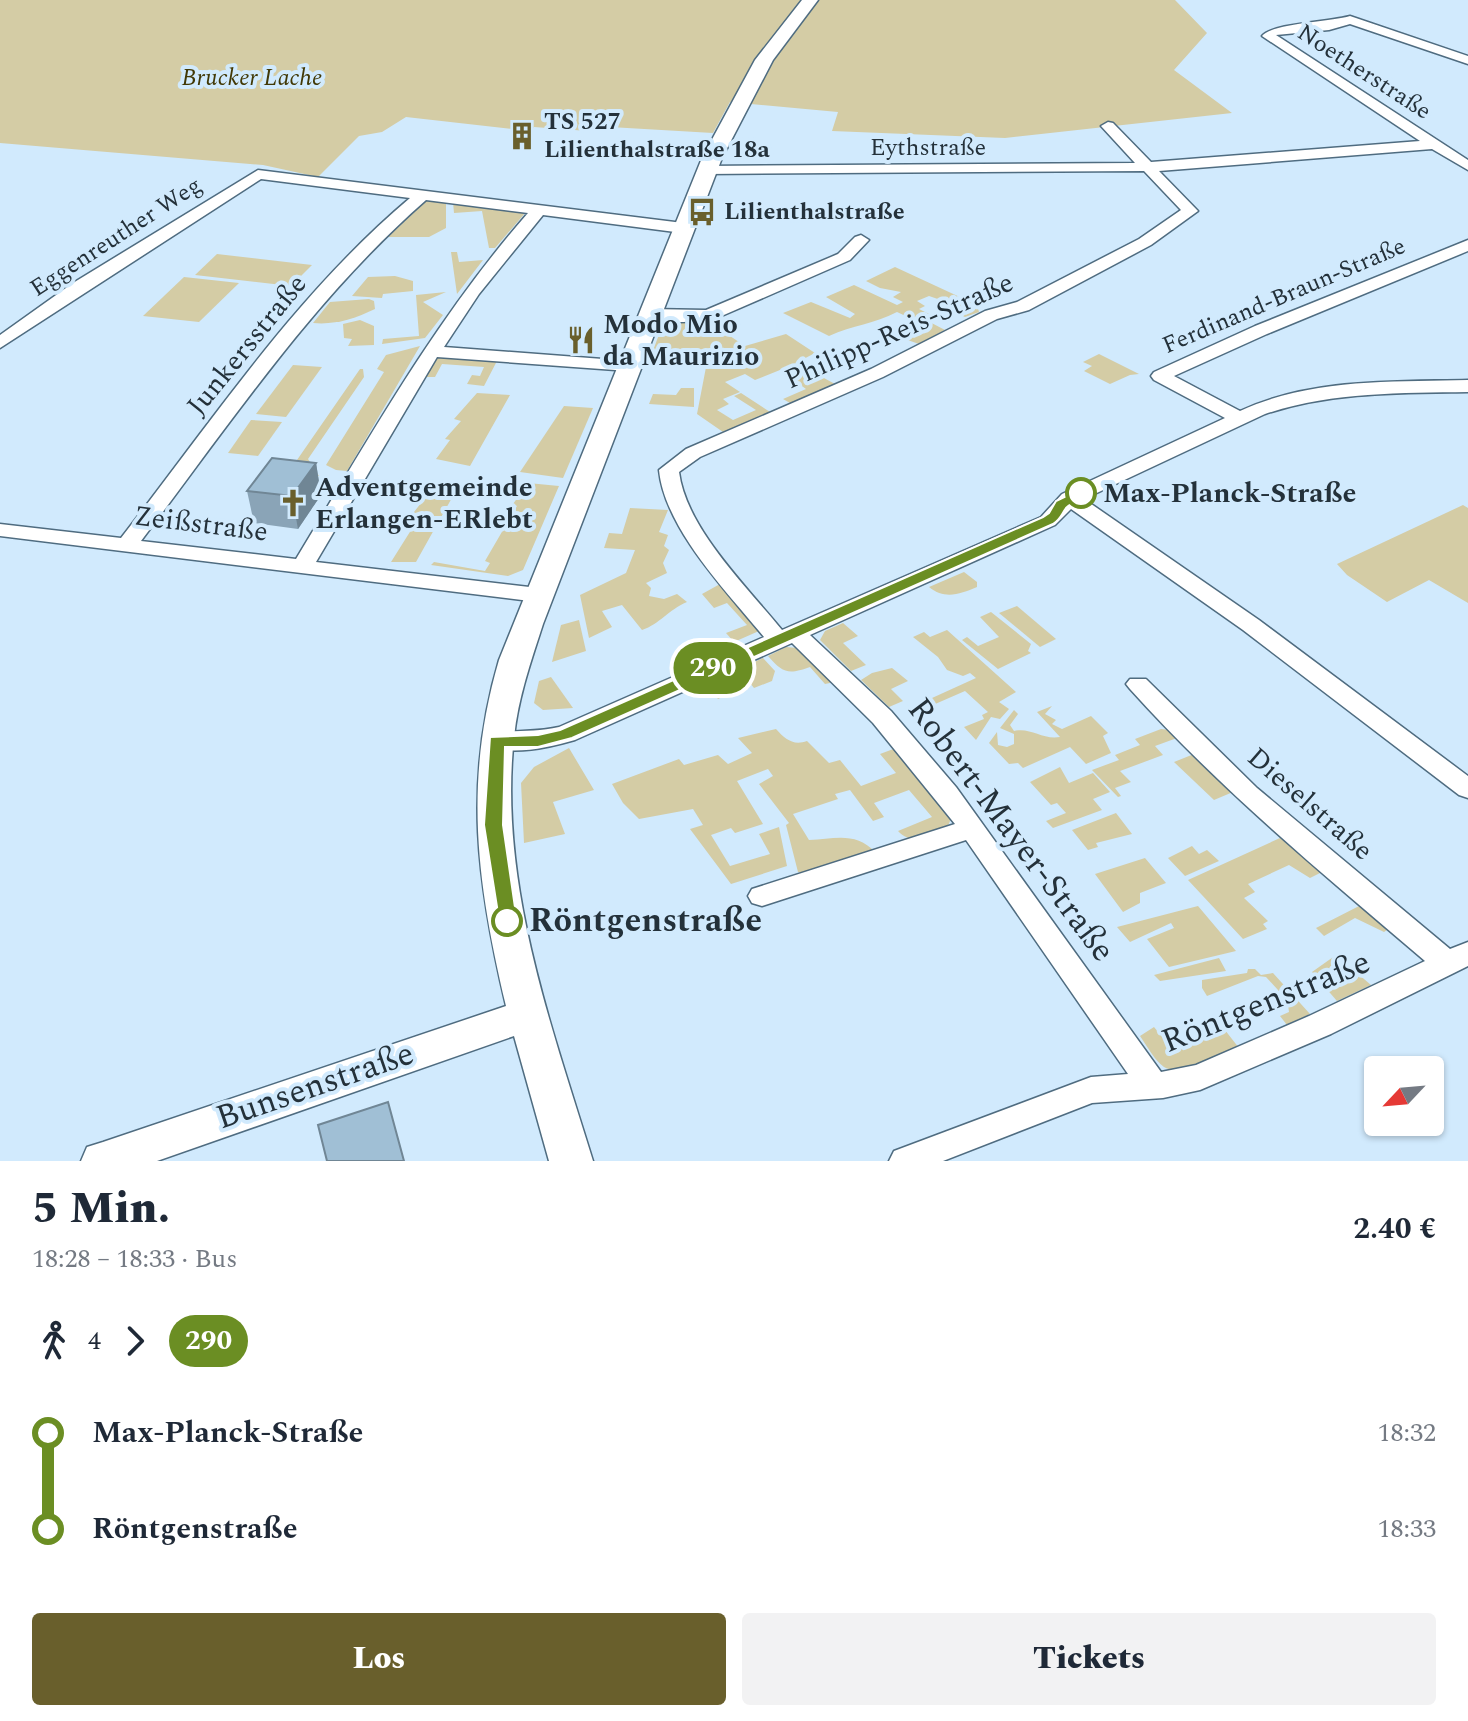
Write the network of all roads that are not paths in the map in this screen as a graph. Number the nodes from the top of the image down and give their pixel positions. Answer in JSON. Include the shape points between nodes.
{"nodes":[{"id":1,"x":810,"y":0,"type":"edge"},
{"id":2,"x":1468,"y":60,"type":"edge"},
{"id":3,"x":1108,"y":126,"type":"dead end"},
{"id":4,"x":1436,"y":144,"type":"junction"},
{"id":5,"x":1466,"y":162,"type":"edge"},
{"id":6,"x":1150,"y":167,"type":"junction"},
{"id":7,"x":705,"y":170,"type":"junction"},
{"id":8,"x":424,"y":194,"type":"junction"},
{"id":9,"x":541,"y":208,"type":"junction"},
{"id":10,"x":683,"y":228,"type":"junction"},
{"id":11,"x":861,"y":240,"type":"dead end"},
{"id":12,"x":1468,"y":245,"type":"edge"},
{"id":13,"x":650,"y":314,"type":"junction"},
{"id":14,"x":0,"y":343,"type":"edge"},
{"id":15,"x":432,"y":351,"type":"junction"},
{"id":16,"x":629,"y":366,"type":"junction"},
{"id":17,"x":1468,"y":386,"type":"edge"},
{"id":18,"x":1241,"y":419,"type":"junction"},
{"id":19,"x":1069,"y":498,"type":"junction"},
{"id":20,"x":0,"y":530,"type":"edge"},
{"id":21,"x":127,"y":545,"type":"junction"},
{"id":22,"x":303,"y":566,"type":"junction"},
{"id":23,"x":538,"y":595,"type":"junction"},
{"id":24,"x":786,"y":635,"type":"junction"},
{"id":25,"x":1138,"y":684,"type":"dead end"},
{"id":26,"x":496,"y":741,"type":"junction"},
{"id":27,"x":1468,"y":789,"type":"edge"},
{"id":28,"x":974,"y":828,"type":"junction"},
{"id":29,"x":762,"y":896,"type":"dead end"},
{"id":30,"x":1458,"y":958,"type":"edge"},
{"id":31,"x":529,"y":1015,"type":"junction"},
{"id":32,"x":1153,"y":1086,"type":"junction"},
{"id":33,"x":120,"y":1158,"type":"edge"},
{"id":34,"x":571,"y":1161,"type":"edge"},
{"id":35,"x":905,"y":1161,"type":"edge"}],
"edges":[{"from":1,"to":7,"type":"street","via":[[757,66]]},
{"from":2,"to":4,"type":"street","name":"Noetherstraße","via":[[1350,20],[1268,36]]},
{"from":3,"to":6,"type":"street"},
{"from":4,"to":5,"type":"street","name":"Noetherstraße"},
{"from":4,"to":6,"type":"street","name":"Eythstraße"},
{"from":6,"to":7,"type":"street","name":"Eythstraße"},
{"from":6,"to":24,"type":"street","name":"Philipp-Reis-Straße","via":[[1190,211],[1145,242],[1023,306],[987,317],[671,467],[668,482],[684,517]]},
{"from":7,"to":10,"type":"street"},
{"from":8,"to":9,"type":"street"},
{"from":8,"to":14,"type":"street","name":"Eggenreuther Weg","via":[[258,174]]},
{"from":8,"to":21,"type":"street","name":"Junkersstraße","via":[[339,276]]},
{"from":9,"to":10,"type":"street"},
{"from":9,"to":15,"type":"street","via":[[490,265]]},
{"from":10,"to":13,"type":"street"},
{"from":11,"to":13,"type":"street","via":[[844,257],[718,312],[697,317]]},
{"from":12,"to":18,"type":"street","name":"Ferdinand-Braun-Straße","via":[[1160,376]]},
{"from":13,"to":16,"type":"street"},
{"from":15,"to":16,"type":"street"},
{"from":15,"to":22,"type":"street"},
{"from":16,"to":23,"type":"street"},
{"from":17,"to":18,"type":"street","via":[[1330,392],[1275,404]]},
{"from":18,"to":19,"type":"street"},
{"from":19,"to":24,"type":"street","via":[[1052,519]]},
{"from":19,"to":27,"type":"street","via":[[1251,625]]},
{"from":20,"to":21,"type":"street","name":"Zeißstraße"},
{"from":21,"to":22,"type":"street","name":"Zeißstraße"},
{"from":22,"to":23,"type":"street","name":"Zeißstraße"},
{"from":23,"to":26,"type":"street","via":[[508,683]]},
{"from":24,"to":26,"type":"street","via":[[566,734],[538,741]]},
{"from":24,"to":28,"type":"street","name":"Robert-Mayer-Straße","via":[[882,717]]},
{"from":25,"to":30,"type":"street","name":"Dieselstraße","via":[[1238,785]]},
{"from":26,"to":31,"type":"street","via":[[497,856]]},
{"from":28,"to":29,"type":"street"},
{"from":28,"to":32,"type":"street","name":"Robert-Mayer-Straße"},
{"from":30,"to":32,"type":"street","name":"Röntgenstraße","via":[[1254,1055],[1200,1077]]},
{"from":31,"to":33,"type":"street","name":"Bunsenstraße"},
{"from":31,"to":34,"type":"street"},
{"from":32,"to":35,"type":"street","name":"Röntgenstraße","via":[[1080,1093]]}]}
